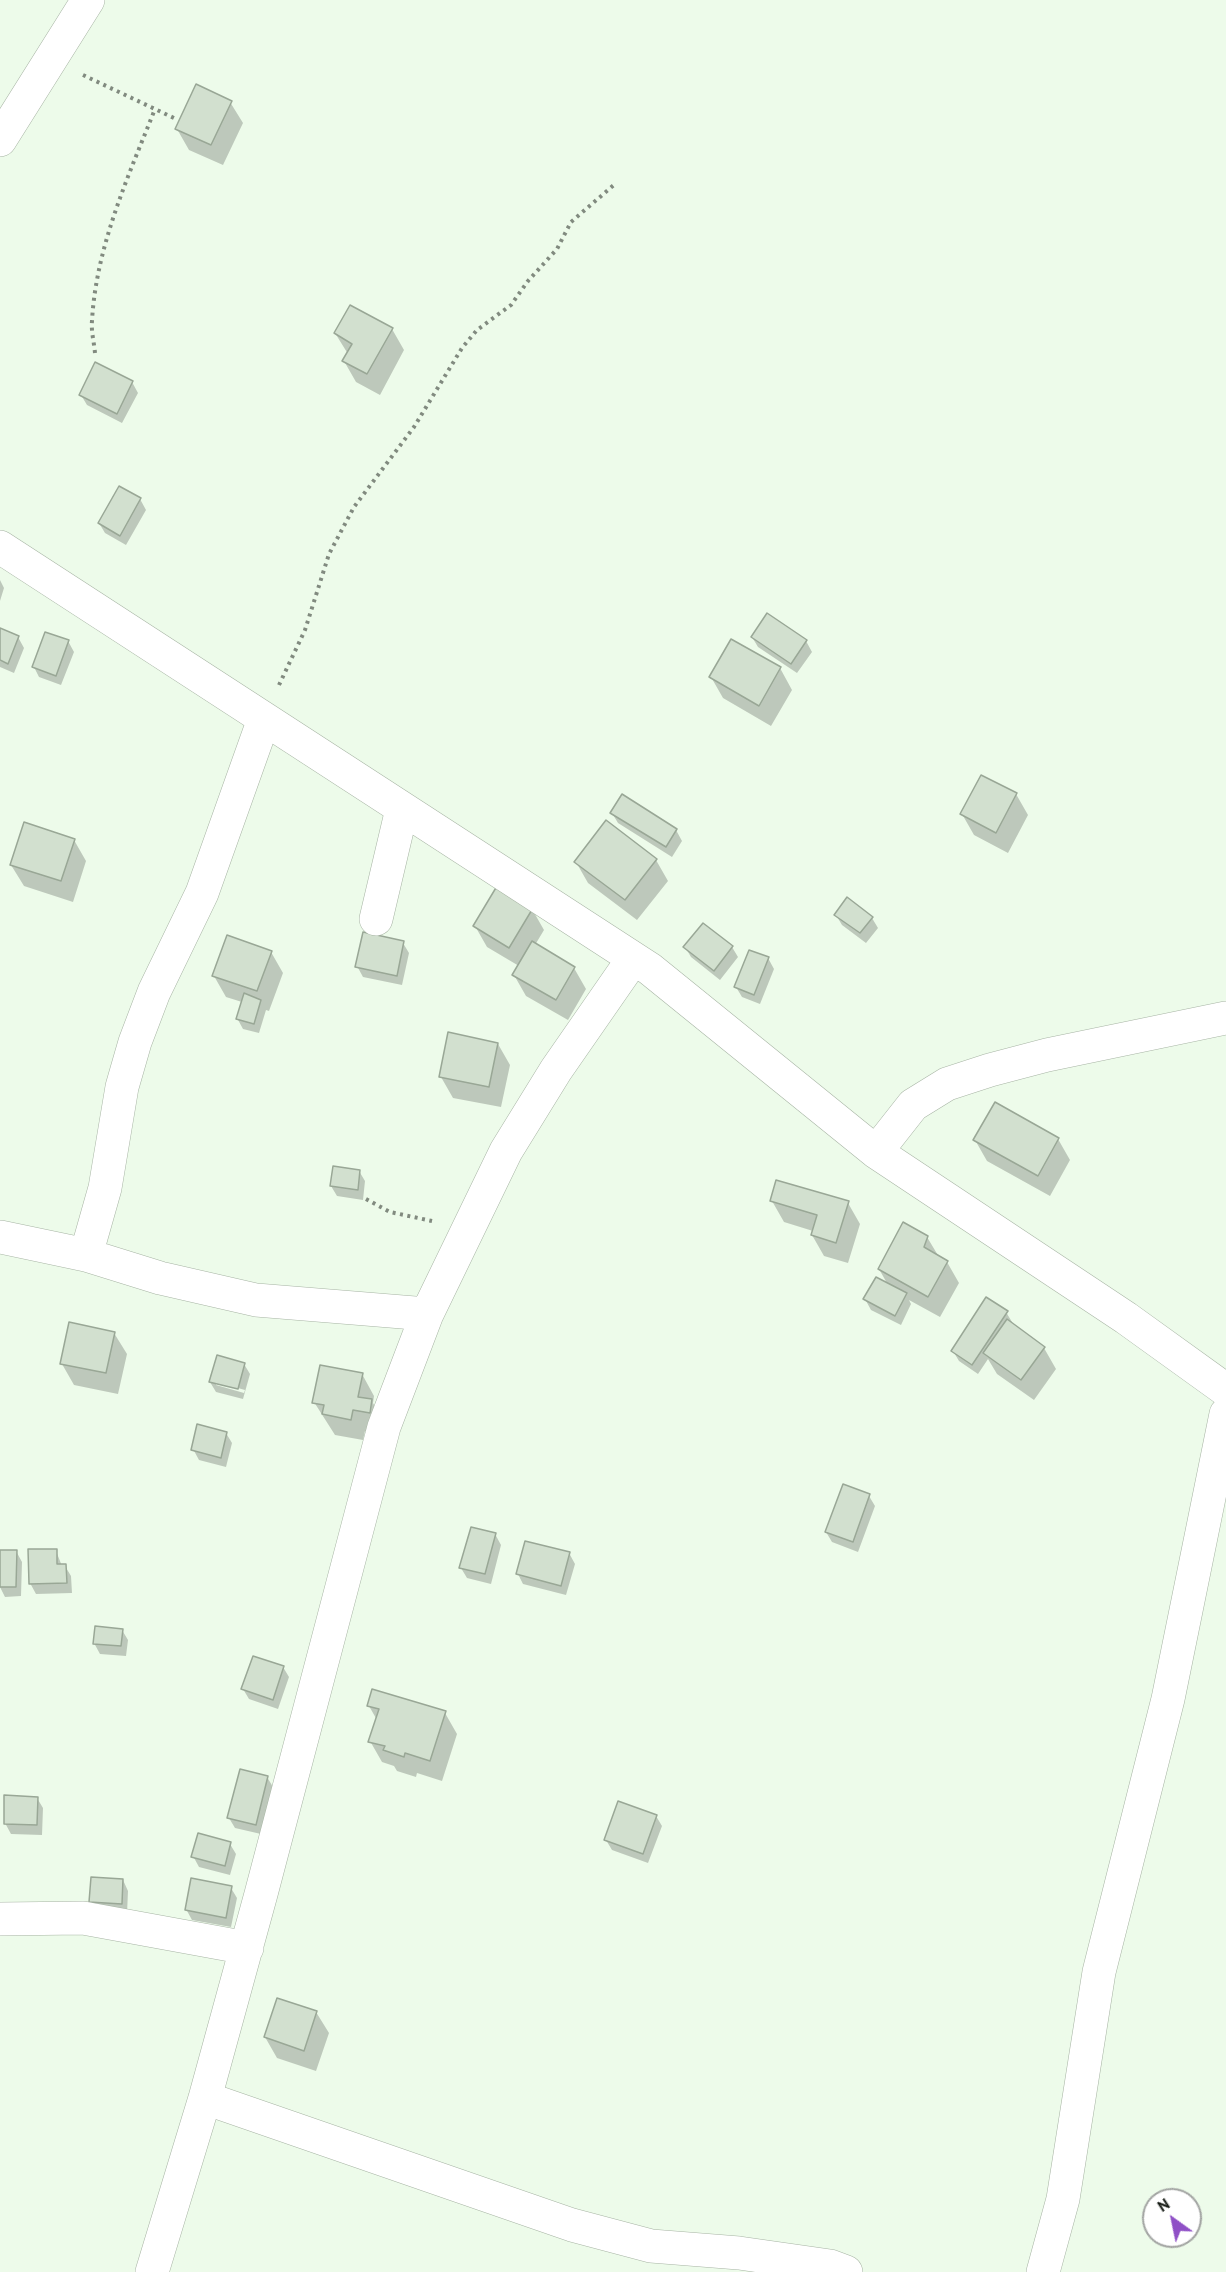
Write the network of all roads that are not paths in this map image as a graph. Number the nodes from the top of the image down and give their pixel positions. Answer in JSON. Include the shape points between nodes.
{"nodes":[{"id":1,"x":88,"y":0,"type":"edge"},
{"id":2,"x":0,"y":140,"type":"edge"},
{"id":3,"x":0,"y":547,"type":"edge"},
{"id":4,"x":264,"y":719,"type":"junction"},
{"id":5,"x":402,"y":809,"type":"junction"},
{"id":6,"x":376,"y":919,"type":"dead end"},
{"id":7,"x":633,"y":959,"type":"junction"},
{"id":8,"x":1226,"y":1018,"type":"edge"},
{"id":9,"x":876,"y":1152,"type":"junction"},
{"id":10,"x":0,"y":1237,"type":"edge"},
{"id":11,"x":86,"y":1255,"type":"junction"},
{"id":12,"x":426,"y":1314,"type":"junction"},
{"id":13,"x":1226,"y":1390,"type":"edge"},
{"id":14,"x":1226,"y":1414,"type":"edge"},
{"id":15,"x":0,"y":1919,"type":"edge"},
{"id":16,"x":247,"y":1947,"type":"junction"},
{"id":17,"x":205,"y":2098,"type":"junction"},
{"id":18,"x":152,"y":2272,"type":"edge"},
{"id":19,"x":846,"y":2272,"type":"edge"},
{"id":20,"x":1042,"y":2272,"type":"edge"}],
"edges":[{"from":1,"to":2,"type":"street"},
{"from":3,"to":4,"type":"street"},
{"from":4,"to":5,"type":"street"},
{"from":4,"to":11,"type":"street","via":[[202,893],[154,992],[135,1042],[122,1087],[105,1188]]},
{"from":5,"to":6,"type":"street"},
{"from":5,"to":7,"type":"street"},
{"from":7,"to":9,"type":"street"},
{"from":7,"to":12,"type":"street","via":[[556,1070],[513,1141]]},
{"from":8,"to":9,"type":"street","via":[[1047,1055],[947,1084],[913,1105]]},
{"from":9,"to":13,"type":"street","via":[[1126,1318]]},
{"from":10,"to":11,"type":"street"},
{"from":11,"to":12,"type":"street","via":[[160,1278],[256,1300]]},
{"from":12,"to":16,"type":"street","via":[[384,1427]]},
{"from":14,"to":20,"type":"street","via":[[1168,1699],[1099,1972],[1063,2199]]},
{"from":15,"to":16,"type":"street","via":[[83,1918]]},
{"from":16,"to":17,"type":"street"},
{"from":17,"to":18,"type":"street"},
{"from":17,"to":19,"type":"street","via":[[572,2225],[651,2246],[739,2253],[830,2266]]}]}
